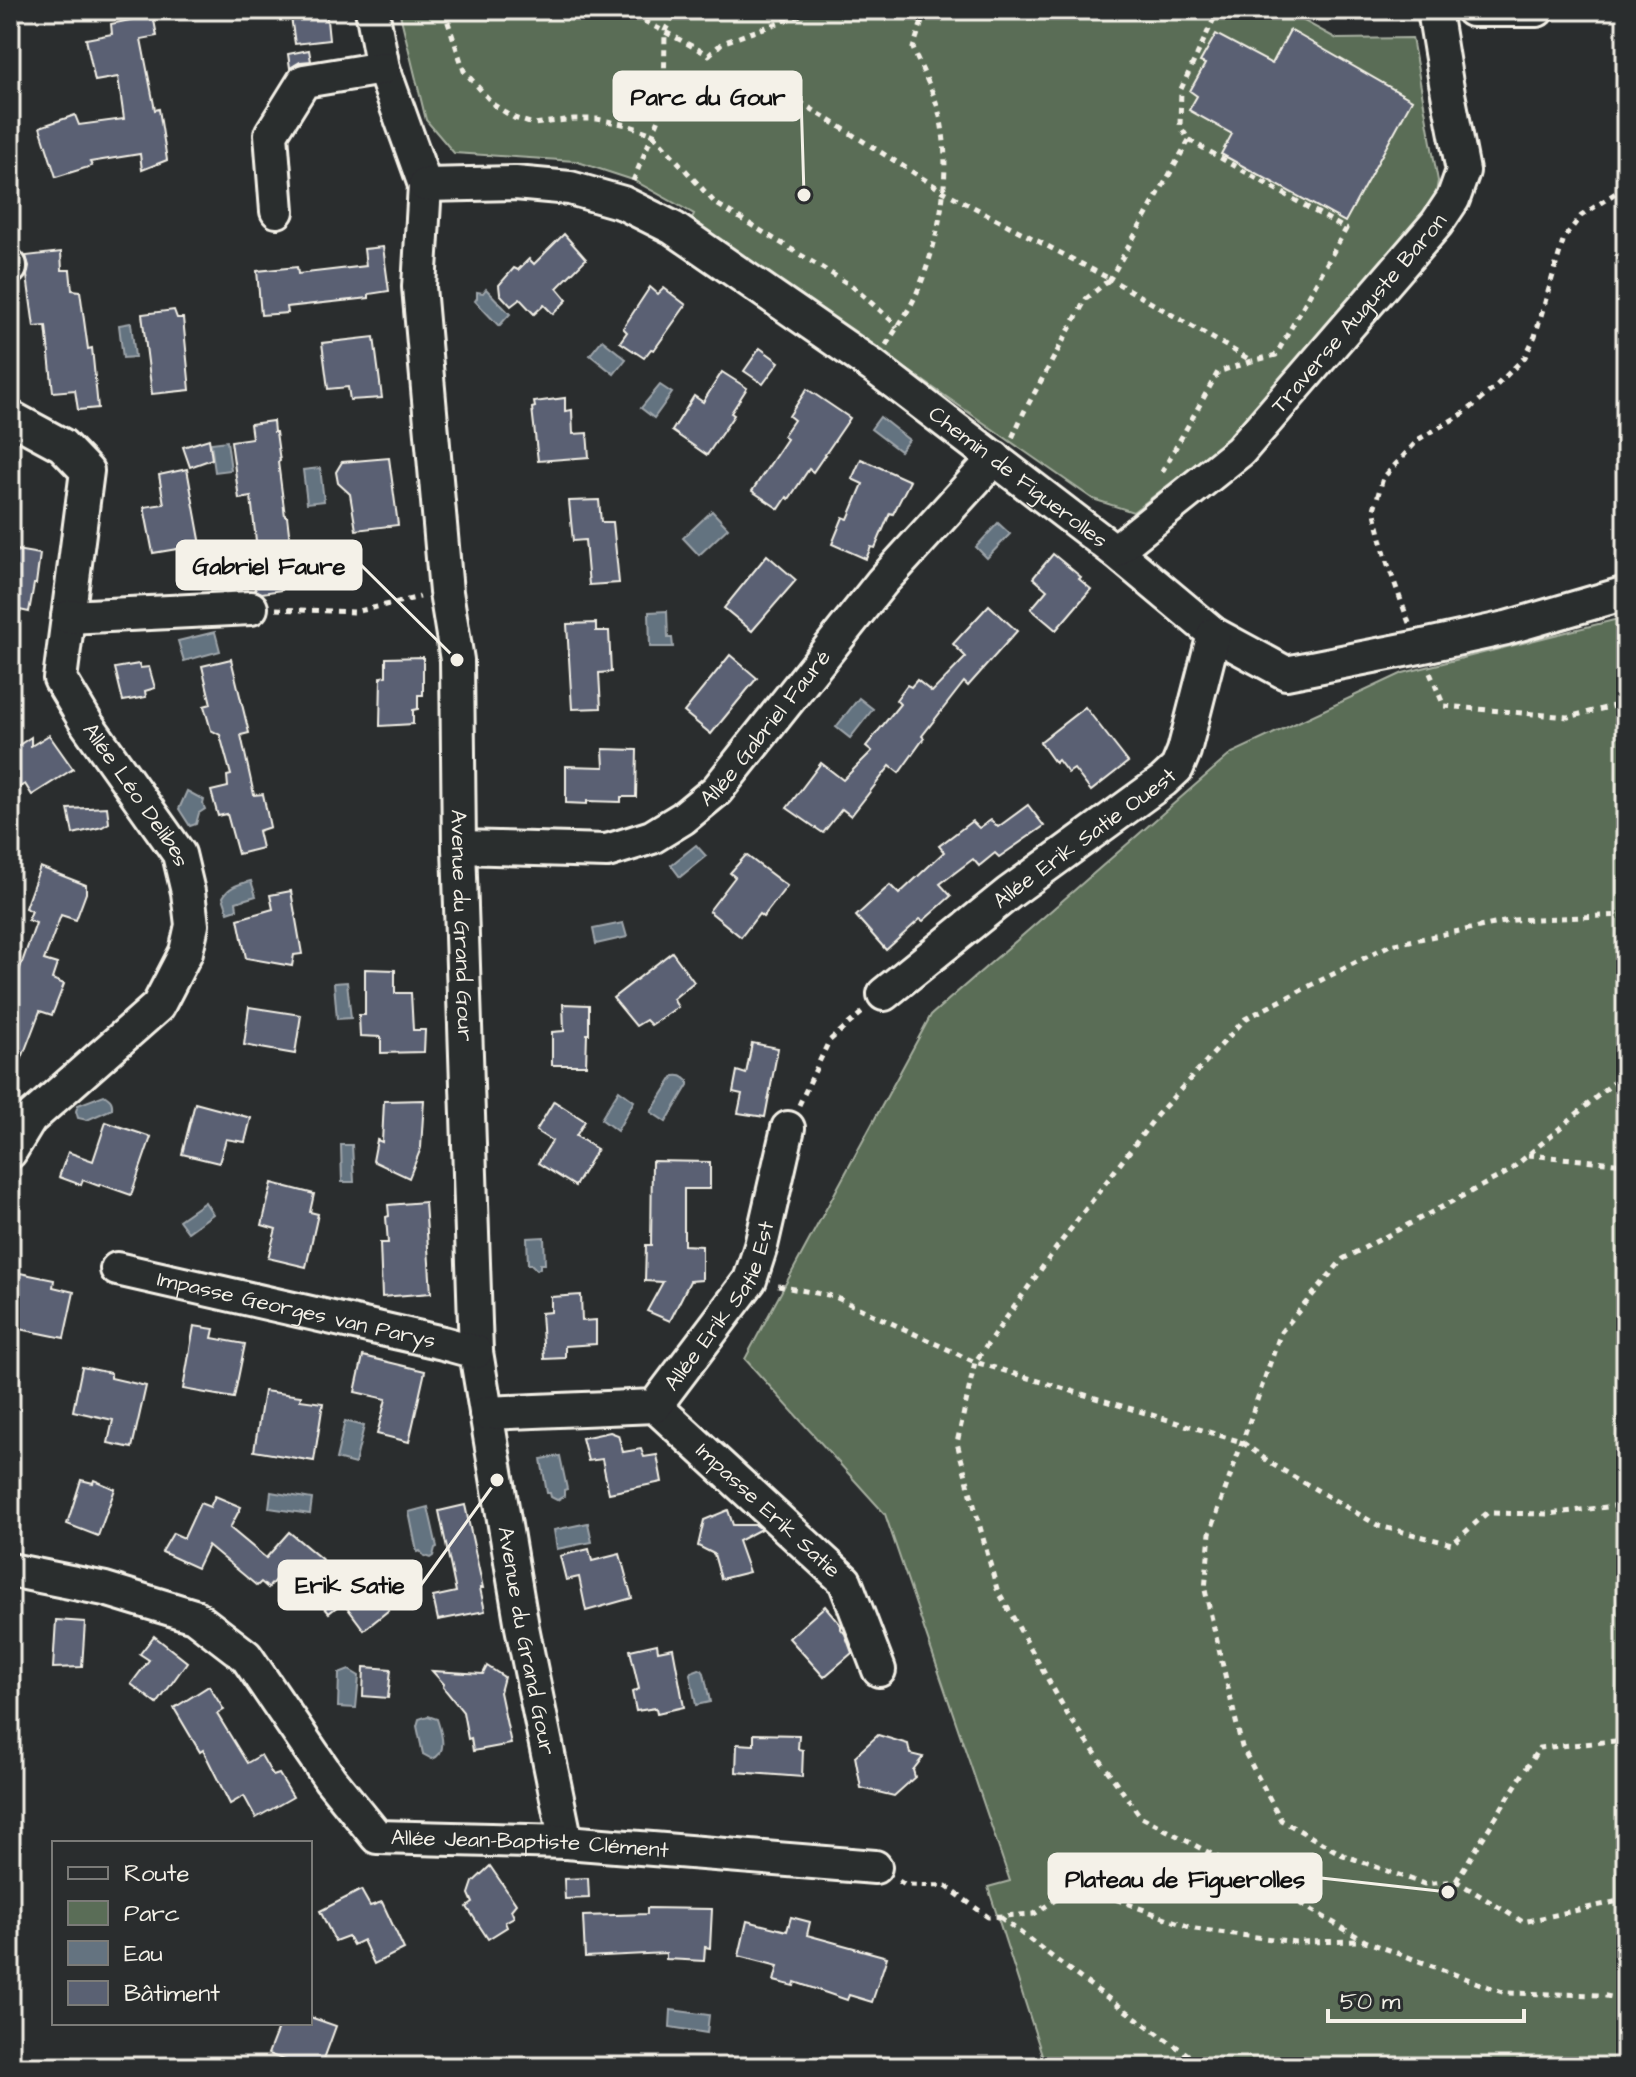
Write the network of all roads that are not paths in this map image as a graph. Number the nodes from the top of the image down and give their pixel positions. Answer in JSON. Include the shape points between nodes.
{"nodes":[{"id":1,"x":372,"y":10,"type":"edge"},
{"id":2,"x":1434,"y":10,"type":"edge"},
{"id":3,"x":1472,"y":10,"type":"edge"},
{"id":4,"x":1537,"y":10,"type":"edge"},
{"id":5,"x":383,"y":68,"type":"junction"},
{"id":6,"x":425,"y":185,"type":"junction"},
{"id":7,"x":277,"y":211,"type":"dead end"},
{"id":8,"x":10,"y":417,"type":"edge"},
{"id":9,"x":998,"y":461,"type":"junction"},
{"id":10,"x":1115,"y":551,"type":"junction"},
{"id":11,"x":1626,"y":593,"type":"edge"},
{"id":12,"x":251,"y":608,"type":"road end"},
{"id":13,"x":68,"y":617,"type":"junction"},
{"id":14,"x":1214,"y":634,"type":"junction"},
{"id":15,"x":459,"y":847,"type":"junction"},
{"id":16,"x":884,"y":994,"type":"road end"},
{"id":17,"x":788,"y":1128,"type":"road end"},
{"id":18,"x":10,"y":1152,"type":"edge"},
{"id":19,"x":117,"y":1269,"type":"dead end"},
{"id":20,"x":476,"y":1352,"type":"junction"},
{"id":21,"x":655,"y":1406,"type":"junction"},
{"id":22,"x":486,"y":1413,"type":"junction"},
{"id":23,"x":10,"y":1570,"type":"edge"},
{"id":24,"x":879,"y":1670,"type":"dead end"},
{"id":25,"x":566,"y":1842,"type":"junction"},
{"id":26,"x":875,"y":1867,"type":"road end"}],
"edges":[{"from":1,"to":5,"type":"street","name":"Avenue du Grand Gour"},
{"from":2,"to":10,"type":"street","name":"Traverse Auguste Baron","via":[[1463,171],[1453,199],[1240,451]]},
{"from":3,"to":4,"type":"street"},
{"from":5,"to":6,"type":"street","name":"Avenue du Grand Gour"},
{"from":5,"to":7,"type":"street","via":[[304,81],[271,134]]},
{"from":6,"to":9,"type":"street","name":"Chemin de Figuerolles","via":[[515,183],[570,188],[623,203],[673,228],[873,366]]},
{"from":6,"to":15,"type":"street","name":"Avenue du Grand Gour","via":[[419,287],[446,592],[457,660]]},
{"from":8,"to":13,"type":"street","name":"Allée Léo Delibes","via":[[62,445],[87,471]]},
{"from":9,"to":10,"type":"street","name":"Chemin de Figuerolles"},
{"from":9,"to":15,"type":"street","name":"Allée Gabriel Fauré","via":[[882,582],[717,790],[683,818],[652,837],[607,851]]},
{"from":10,"to":14,"type":"street","name":"Chemin de Figuerolles"},
{"from":11,"to":14,"type":"street","name":"Chemin de Figuerolles","via":[[1506,628],[1286,673]]},
{"from":12,"to":13,"type":"street"},
{"from":13,"to":18,"type":"street","name":"Allée Léo Delibes","via":[[60,679],[179,854],[192,925],[186,952],[158,1006],[30,1119]]},
{"from":14,"to":16,"type":"street","name":"Allée Erik Satie Ouest","via":[[1177,768]]},
{"from":15,"to":20,"type":"street","name":"Avenue du Grand Gour"},
{"from":17,"to":21,"type":"street","name":"Allée Erik Satie Est","via":[[750,1280]]},
{"from":19,"to":20,"type":"street","name":"Impasse Georges van Parys"},
{"from":20,"to":22,"type":"street","name":"Avenue du Grand Gour"},
{"from":21,"to":22,"type":"street","name":"Allée Erik Satie Est"},
{"from":21,"to":24,"type":"street","name":"Impasse Erik Satie","via":[[845,1581]]},
{"from":22,"to":25,"type":"street","name":"Avenue du Grand Gour"},
{"from":23,"to":25,"type":"street","name":"Allée Jean-Baptiste Clément","via":[[105,1589],[194,1616],[246,1656],[330,1779],[377,1837]]},
{"from":25,"to":26,"type":"street","name":"Allée Jean-Baptiste Clément"}]}
